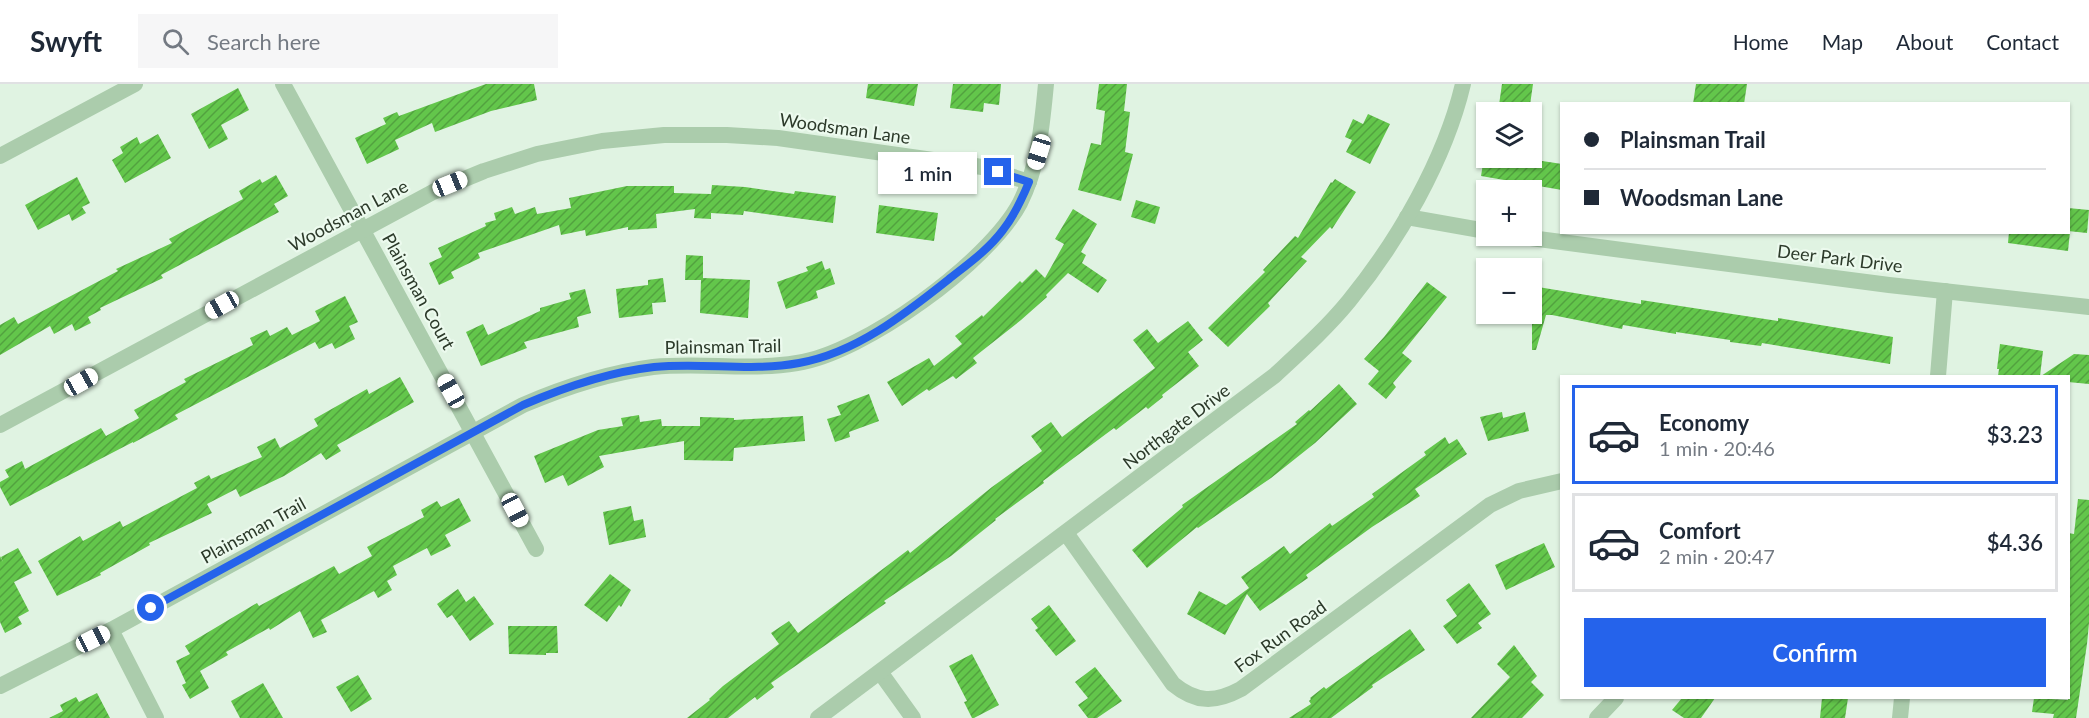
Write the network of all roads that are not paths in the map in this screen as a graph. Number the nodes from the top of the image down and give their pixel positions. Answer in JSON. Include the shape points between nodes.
{"nodes":[{"id":1,"x":135,"y":84,"type":"edge"},
{"id":2,"x":283,"y":84,"type":"edge"},
{"id":3,"x":1046,"y":84,"type":"edge"},
{"id":4,"x":1463,"y":84,"type":"edge"},
{"id":5,"x":0,"y":156,"type":"edge"},
{"id":6,"x":1029,"y":182,"type":"junction"},
{"id":7,"x":1407,"y":217,"type":"junction"},
{"id":8,"x":363,"y":229,"type":"junction"},
{"id":9,"x":1476,"y":229,"type":"edge"},
{"id":10,"x":1542,"y":239,"type":"edge"},
{"id":11,"x":1945,"y":291,"type":"junction"},
{"id":12,"x":2089,"y":307,"type":"edge"},
{"id":13,"x":1938,"y":375,"type":"edge"},
{"id":14,"x":0,"y":425,"type":"edge"},
{"id":15,"x":473,"y":432,"type":"junction"},
{"id":16,"x":1560,"y":481,"type":"edge"},
{"id":17,"x":1066,"y":532,"type":"junction"},
{"id":18,"x":536,"y":549,"type":"dead end"},
{"id":19,"x":111,"y":630,"type":"junction"},
{"id":20,"x":880,"y":672,"type":"junction"},
{"id":21,"x":0,"y":686,"type":"edge"},
{"id":22,"x":1615,"y":699,"type":"edge"},
{"id":23,"x":1902,"y":699,"type":"edge"},
{"id":24,"x":156,"y":718,"type":"edge"},
{"id":25,"x":818,"y":718,"type":"edge"},
{"id":26,"x":913,"y":718,"type":"edge"},
{"id":27,"x":1597,"y":718,"type":"edge"},
{"id":28,"x":1900,"y":718,"type":"edge"}],
"edges":[{"from":1,"to":5,"type":"street"},
{"from":2,"to":8,"type":"street","name":"Plainsman Court"},
{"from":3,"to":6,"type":"street","name":"Plainsman Trail","via":[[1039,152]]},
{"from":4,"to":7,"type":"street","name":"Northgate Drive","via":[[1436,159]]},
{"from":6,"to":8,"type":"street","name":"Woodsman Lane","via":[[982,167],[778,138],[664,135],[602,141],[537,154],[433,192]]},
{"from":6,"to":15,"type":"street","name":"Plainsman Trail","via":[[1020,204],[983,253],[920,303],[858,343],[801,363],[768,367],[654,367],[607,375],[560,389]]},
{"from":7,"to":9,"type":"street"},
{"from":7,"to":17,"type":"street","name":"Northgate Drive","via":[[1380,260],[1313,341],[1274,376]]},
{"from":8,"to":14,"type":"street","name":"Woodsman Lane"},
{"from":8,"to":15,"type":"street","name":"Plainsman Court"},
{"from":10,"to":11,"type":"street","name":"Deer Park Drive"},
{"from":11,"to":12,"type":"street","name":"Deer Park Drive"},
{"from":11,"to":13,"type":"street"},
{"from":15,"to":18,"type":"street","name":"Plainsman Court"},
{"from":15,"to":19,"type":"street","name":"Plainsman Trail"},
{"from":16,"to":17,"type":"street","name":"Fox Run Road","via":[[1519,491],[1490,505],[1241,690],[1212,700],[1197,698],[1173,684]]},
{"from":17,"to":20,"type":"street","name":"Northgate Drive"},
{"from":19,"to":21,"type":"street","name":"Plainsman Trail"},
{"from":19,"to":24,"type":"street"},
{"from":20,"to":25,"type":"street","name":"Northgate Drive"},
{"from":20,"to":26,"type":"street"},
{"from":22,"to":27,"type":"street"},
{"from":23,"to":28,"type":"street"}]}
